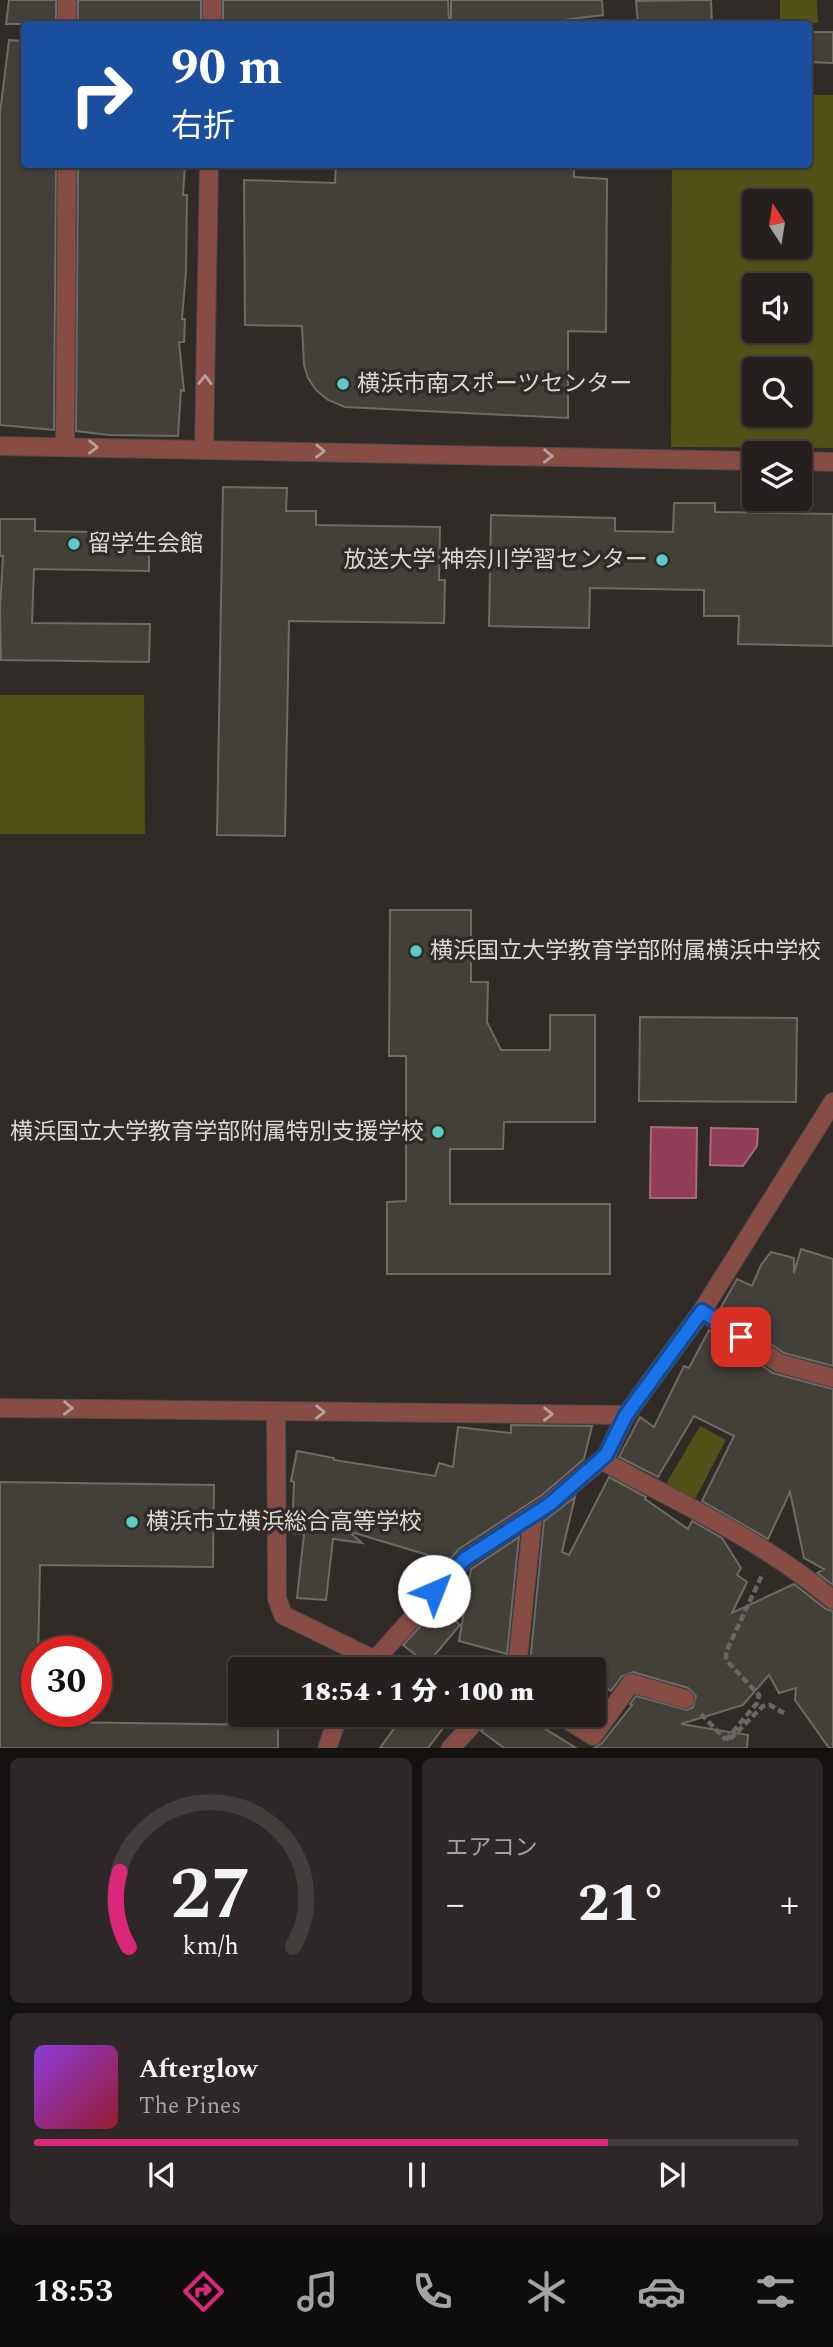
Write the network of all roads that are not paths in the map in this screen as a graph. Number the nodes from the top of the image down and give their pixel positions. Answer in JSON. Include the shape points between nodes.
{"nodes":[{"id":1,"x":67,"y":0,"type":"edge"},
{"id":2,"x":212,"y":0,"type":"edge"},
{"id":3,"x":67,"y":21,"type":"edge"},
{"id":4,"x":212,"y":21,"type":"edge"},
{"id":5,"x":66,"y":168,"type":"edge"},
{"id":6,"x":209,"y":168,"type":"edge"},
{"id":7,"x":0,"y":446,"type":"edge"},
{"id":8,"x":65,"y":447,"type":"junction"},
{"id":9,"x":204,"y":449,"type":"junction"},
{"id":10,"x":742,"y":460,"type":"edge"},
{"id":11,"x":812,"y":461,"type":"edge"},
{"id":12,"x":833,"y":462,"type":"edge"},
{"id":13,"x":833,"y":1102,"type":"edge"},
{"id":14,"x":702,"y":1311,"type":"junction"},
{"id":15,"x":833,"y":1378,"type":"edge"},
{"id":16,"x":0,"y":1408,"type":"edge"},
{"id":17,"x":276,"y":1411,"type":"junction"},
{"id":18,"x":626,"y":1415,"type":"junction"},
{"id":19,"x":601,"y":1460,"type":"junction"},
{"id":20,"x":533,"y":1515,"type":"junction"},
{"id":21,"x":833,"y":1600,"type":"edge"},
{"id":22,"x":358,"y":1657,"type":"edge"},
{"id":23,"x":379,"y":1657,"type":"edge"},
{"id":24,"x":518,"y":1657,"type":"edge"},
{"id":25,"x":685,"y":1699,"type":"road end"},
{"id":26,"x":606,"y":1718,"type":"edge"},
{"id":27,"x":335,"y":1727,"type":"edge"},
{"id":28,"x":470,"y":1727,"type":"edge"},
{"id":29,"x":579,"y":1727,"type":"edge"},
{"id":30,"x":599,"y":1727,"type":"edge"},
{"id":31,"x":327,"y":1748,"type":"edge"},
{"id":32,"x":450,"y":1748,"type":"edge"}],
"edges":[{"from":1,"to":3,"type":"street"},
{"from":2,"to":4,"type":"street"},
{"from":5,"to":8,"type":"street"},
{"from":9,"to":6,"type":"street","one_way":true},
{"from":7,"to":8,"type":"street"},
{"from":8,"to":9,"type":"street","one_way":true},
{"from":9,"to":10,"type":"street","one_way":true},
{"from":11,"to":12,"type":"street"},
{"from":13,"to":14,"type":"street"},
{"from":14,"to":15,"type":"street","via":[[779,1363]]},
{"from":14,"to":18,"type":"street"},
{"from":16,"to":17,"type":"street","one_way":true},
{"from":17,"to":18,"type":"street","one_way":true},
{"from":17,"to":22,"type":"street","via":[[277,1598],[283,1615]]},
{"from":18,"to":19,"type":"street"},
{"from":19,"to":20,"type":"street"},
{"from":19,"to":21,"type":"street","via":[[740,1536],[812,1581]]},
{"from":20,"to":23,"type":"street","via":[[465,1559]]},
{"from":20,"to":24,"type":"street"},
{"from":25,"to":26,"type":"street","via":[[631,1683]]},
{"from":27,"to":31,"type":"street"},
{"from":28,"to":32,"type":"street"},
{"from":29,"to":30,"type":"street","via":[[593,1736]]}]}
